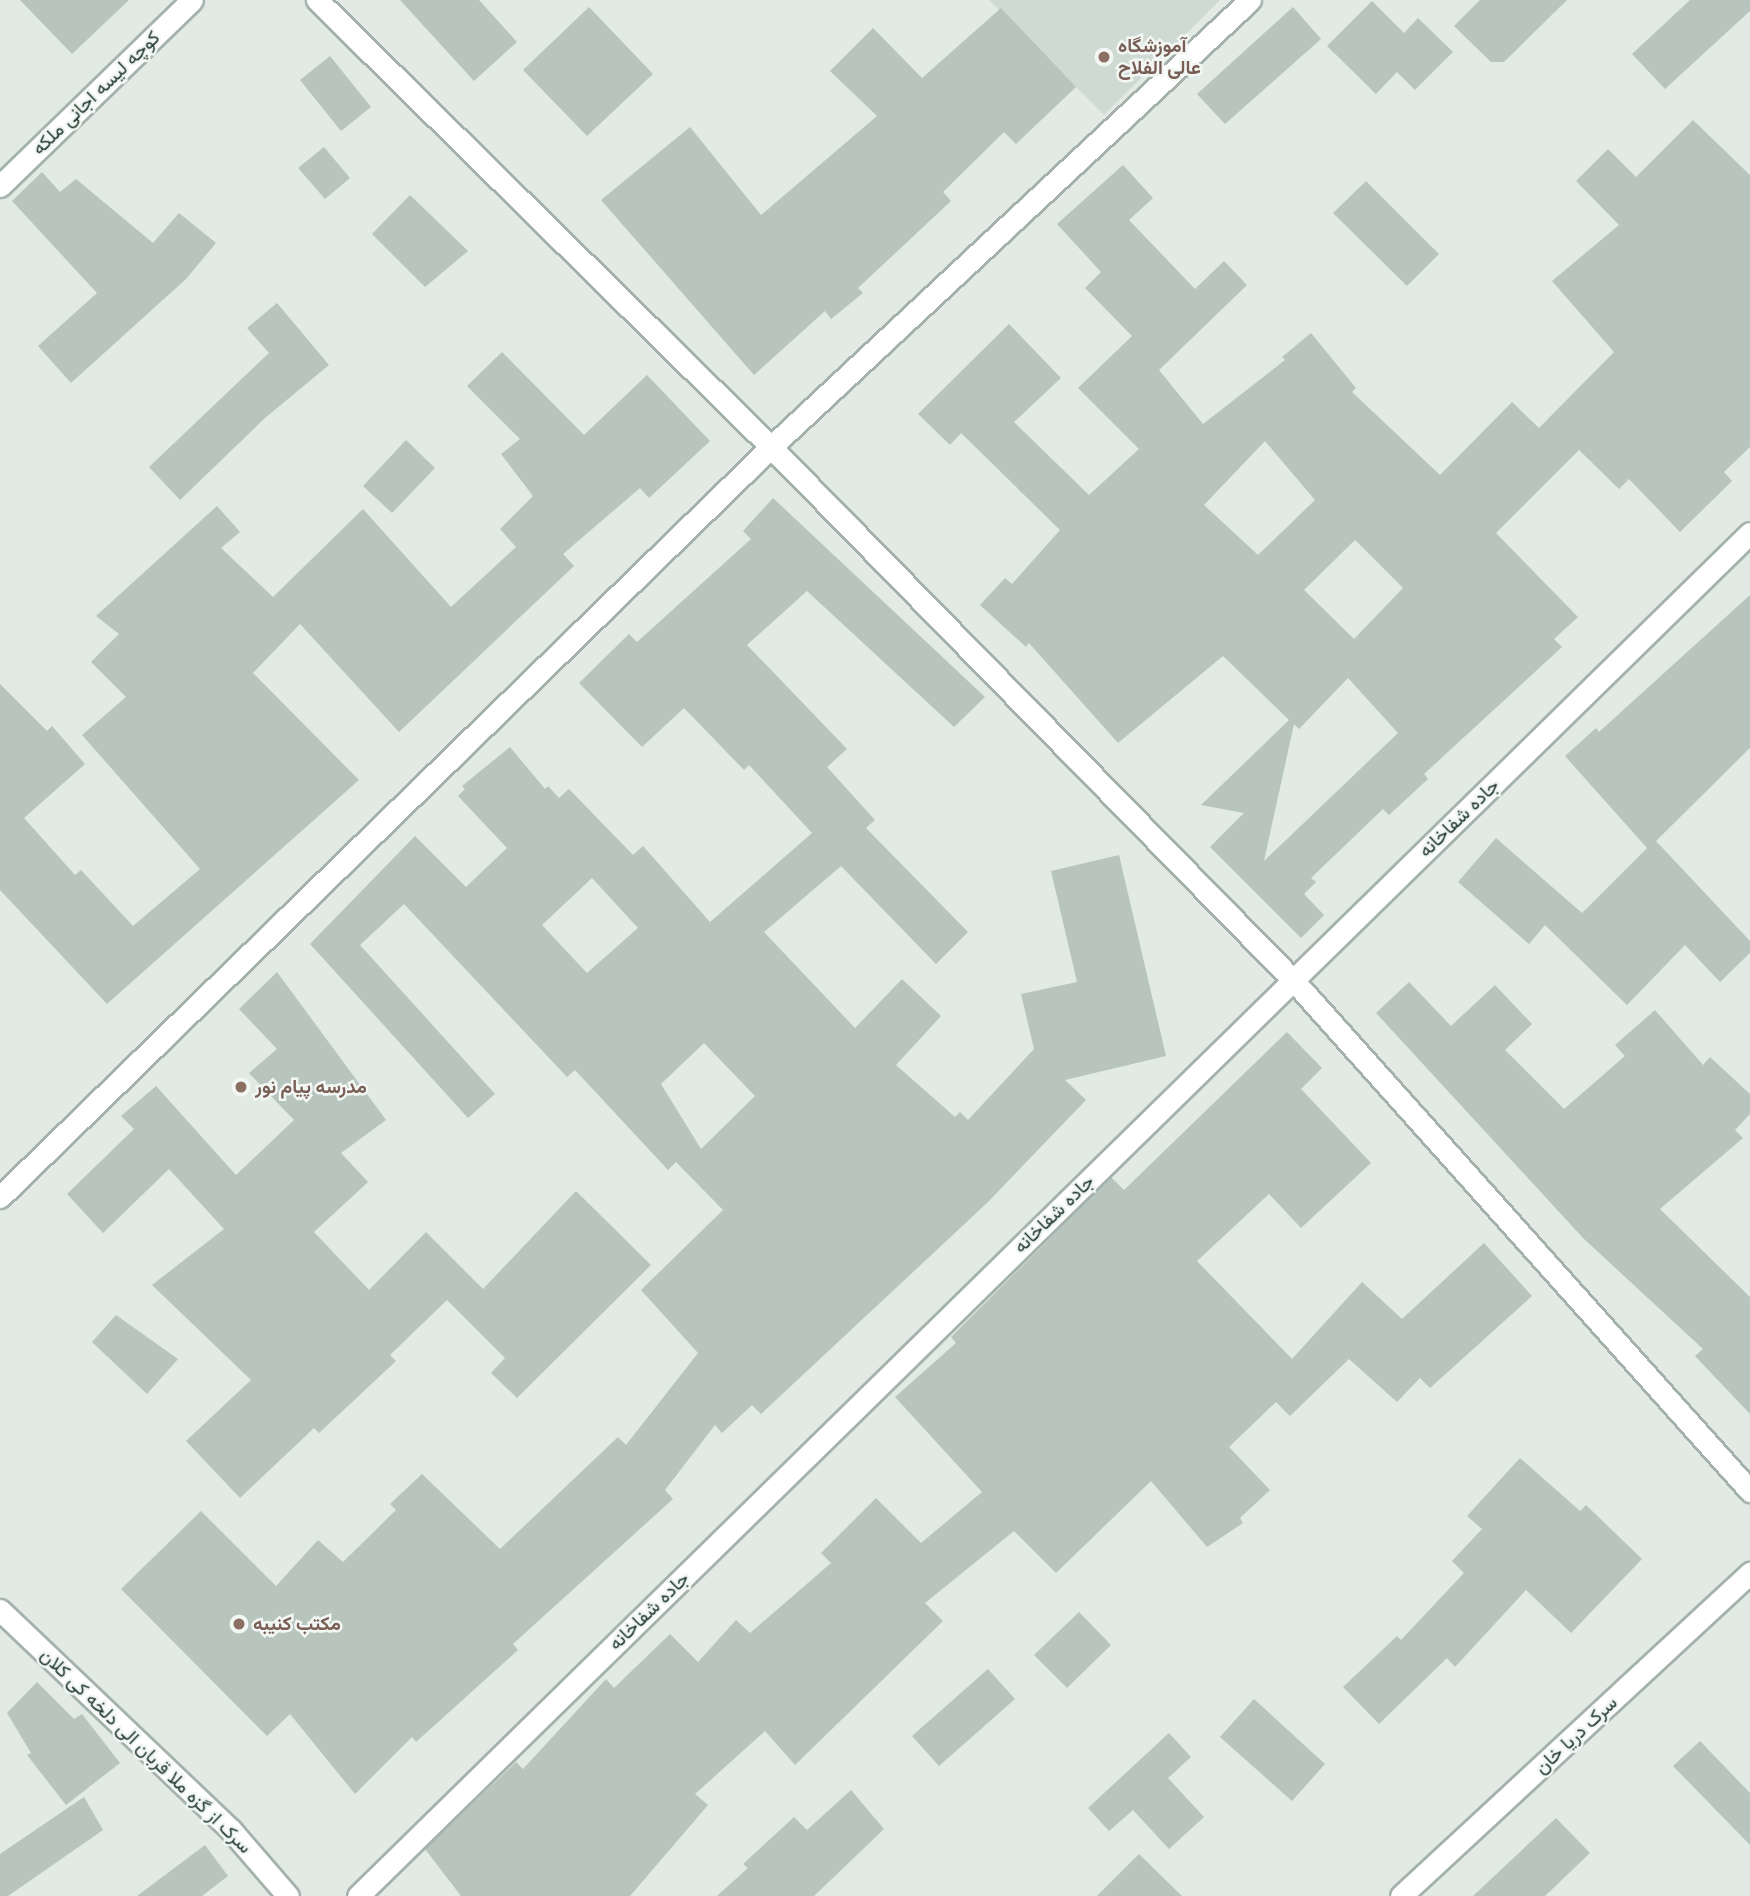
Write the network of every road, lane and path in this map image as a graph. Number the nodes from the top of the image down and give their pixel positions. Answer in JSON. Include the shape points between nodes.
{"nodes":[{"id":1,"x":192,"y":0,"type":"edge"},
{"id":2,"x":317,"y":0,"type":"edge"},
{"id":3,"x":1250,"y":0,"type":"edge"},
{"id":4,"x":0,"y":186,"type":"edge"},
{"id":5,"x":771,"y":447,"type":"junction"},
{"id":6,"x":1750,"y":533,"type":"edge"},
{"id":7,"x":1293,"y":980,"type":"junction"},
{"id":8,"x":0,"y":1198,"type":"edge"},
{"id":9,"x":1750,"y":1491,"type":"edge"},
{"id":10,"x":1750,"y":1573,"type":"edge"},
{"id":11,"x":0,"y":1610,"type":"edge"},
{"id":12,"x":288,"y":1896,"type":"edge"},
{"id":13,"x":358,"y":1896,"type":"edge"},
{"id":14,"x":1401,"y":1896,"type":"edge"}],
"edges":[{"from":1,"to":4,"type":"street","name":"کوچه لیسه اجانی ملکه"},
{"from":2,"to":5,"type":"street"},
{"from":3,"to":5,"type":"street"},
{"from":5,"to":7,"type":"street"},
{"from":5,"to":8,"type":"street"},
{"from":6,"to":7,"type":"street","name":"جاده شفاخانه"},
{"from":7,"to":9,"type":"street"},
{"from":7,"to":13,"type":"street","name":"جاده شفاخانه"},
{"from":10,"to":14,"type":"street","name":"سرک دریا خان"},
{"from":11,"to":12,"type":"street","name":"سرک از گزه ملا قربان الی دلخه کی کلان","via":[[231,1830]]}]}
